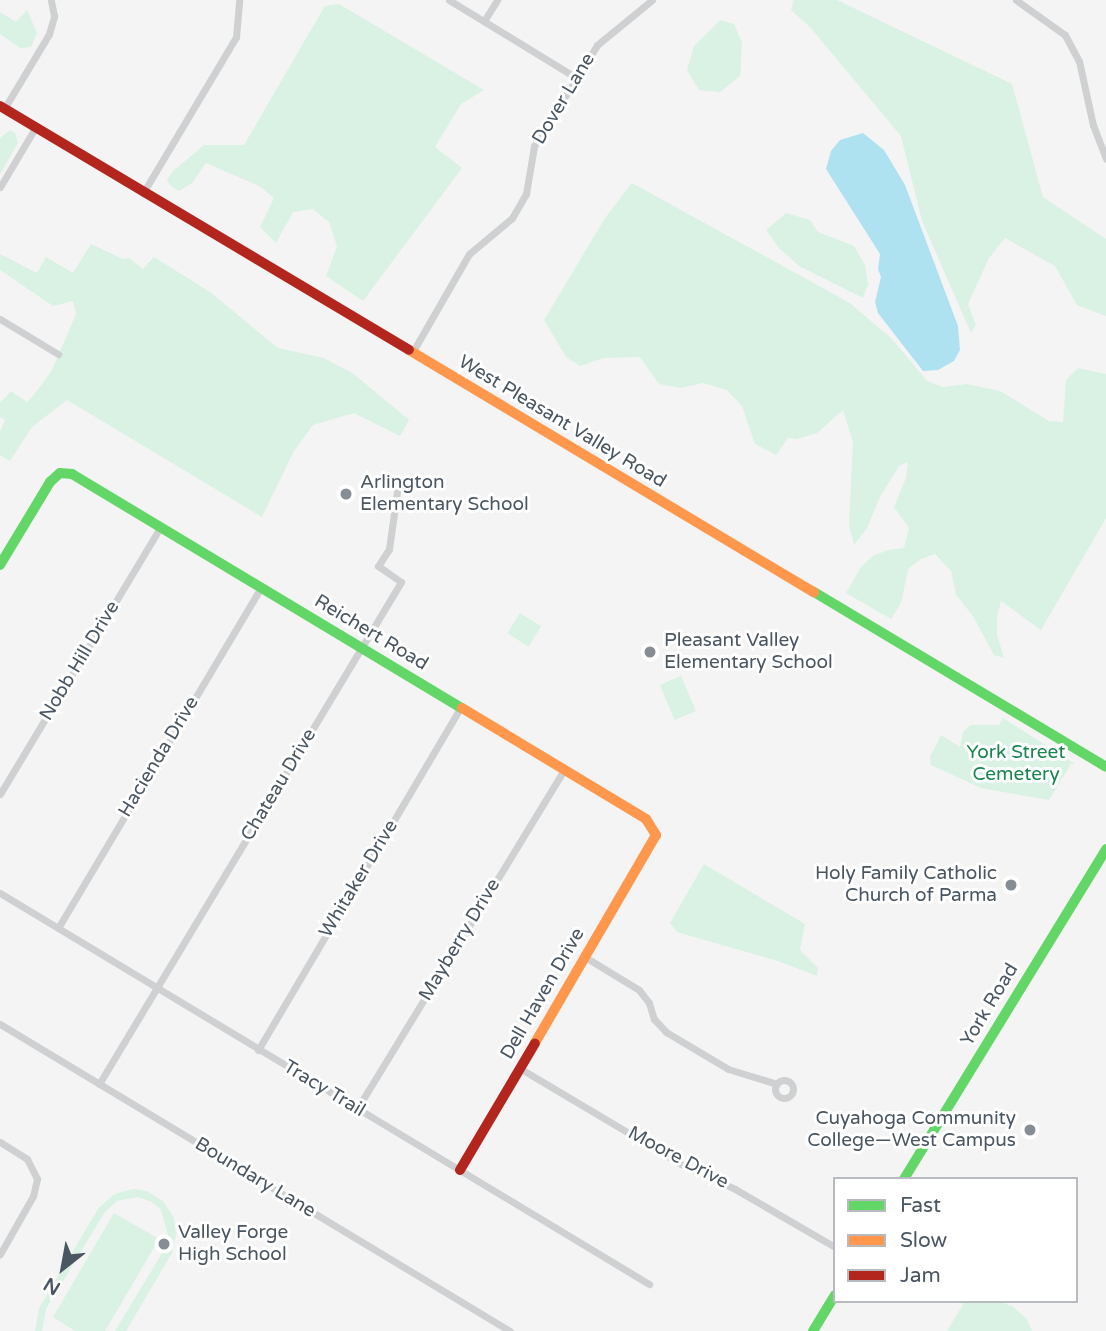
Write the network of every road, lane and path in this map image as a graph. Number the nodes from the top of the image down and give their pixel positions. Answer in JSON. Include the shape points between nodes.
{"nodes":[{"id":1,"x":51,"y":0,"type":"edge"},
{"id":2,"x":239,"y":0,"type":"edge"},
{"id":3,"x":449,"y":0,"type":"edge"},
{"id":4,"x":497,"y":0,"type":"edge"},
{"id":5,"x":653,"y":0,"type":"edge"},
{"id":6,"x":1016,"y":0,"type":"edge"},
{"id":7,"x":484,"y":21,"type":"junction"},
{"id":8,"x":578,"y":78,"type":"junction"},
{"id":9,"x":2,"y":108,"type":"edge"},
{"id":10,"x":35,"y":128,"type":"junction"},
{"id":11,"x":1106,"y":159,"type":"edge"},
{"id":12,"x":0,"y":187,"type":"edge"},
{"id":13,"x":143,"y":193,"type":"junction"},
{"id":14,"x":0,"y":319,"type":"edge"},
{"id":15,"x":412,"y":353,"type":"junction"},
{"id":16,"x":58,"y":354,"type":"dead end"},
{"id":17,"x":398,"y":485,"type":"dead end"},
{"id":18,"x":160,"y":527,"type":"junction"},
{"id":19,"x":0,"y":565,"type":"edge"},
{"id":20,"x":261,"y":587,"type":"junction"},
{"id":21,"x":362,"y":648,"type":"junction"},
{"id":22,"x":460,"y":708,"type":"junction"},
{"id":23,"x":1106,"y":767,"type":"edge"},
{"id":24,"x":564,"y":770,"type":"junction"},
{"id":25,"x":0,"y":794,"type":"edge"},
{"id":26,"x":656,"y":835,"type":"joint"},
{"id":27,"x":1106,"y":849,"type":"edge"},
{"id":28,"x":0,"y":893,"type":"edge"},
{"id":29,"x":58,"y":928,"type":"junction"},
{"id":30,"x":585,"y":957,"type":"junction"},
{"id":31,"x":157,"y":988,"type":"junction"},
{"id":32,"x":0,"y":1024,"type":"edge"},
{"id":33,"x":258,"y":1050,"type":"junction"},
{"id":34,"x":521,"y":1069,"type":"junction"},
{"id":35,"x":99,"y":1084,"type":"junction"},
{"id":36,"x":777,"y":1084,"type":"dead end"},
{"id":37,"x":357,"y":1109,"type":"junction"},
{"id":38,"x":0,"y":1142,"type":"edge"},
{"id":39,"x":460,"y":1170,"type":"junction"},
{"id":40,"x":905,"y":1177,"type":"edge"},
{"id":41,"x":833,"y":1246,"type":"edge"},
{"id":42,"x":0,"y":1254,"type":"edge"},
{"id":43,"x":649,"y":1284,"type":"dead end"},
{"id":44,"x":833,"y":1298,"type":"edge"},
{"id":45,"x":510,"y":1331,"type":"edge"},
{"id":46,"x":813,"y":1331,"type":"edge"}],
"edges":[{"from":1,"to":9,"type":"street","via":[[54,16],[49,34]]},
{"from":2,"to":13,"type":"street","via":[[236,37]]},
{"from":3,"to":7,"type":"street"},
{"from":4,"to":7,"type":"street"},
{"from":5,"to":8,"type":"street","name":"Dover Lane","via":[[597,45]]},
{"from":6,"to":11,"type":"street","via":[[1065,35],[1079,61],[1093,125]]},
{"from":7,"to":8,"type":"street"},
{"from":8,"to":15,"type":"street","name":"Dover Lane","via":[[534,146],[526,194],[512,218],[469,254]]},
{"from":9,"to":10,"type":"main road","name":"West Pleasant Valley Road"},
{"from":10,"to":12,"type":"street"},
{"from":10,"to":13,"type":"main road","name":"West Pleasant Valley Road"},
{"from":13,"to":15,"type":"main road","name":"West Pleasant Valley Road"},
{"from":14,"to":16,"type":"street"},
{"from":15,"to":23,"type":"main road","name":"West Pleasant Valley Road"},
{"from":17,"to":21,"type":"street","name":"Chateau Drive","via":[[389,549],[378,566],[401,582]]},
{"from":18,"to":19,"type":"main road","name":"Reichert Road","via":[[72,474],[61,474],[50,482]]},
{"from":18,"to":20,"type":"main road","name":"Reichert Road"},
{"from":18,"to":25,"type":"street","name":"Nobb Hill Drive"},
{"from":20,"to":21,"type":"main road","name":"Reichert Road"},
{"from":20,"to":29,"type":"street","name":"Hacienda Drive"},
{"from":21,"to":22,"type":"main road","name":"Reichert Road"},
{"from":21,"to":31,"type":"street","name":"Chateau Drive"},
{"from":22,"to":24,"type":"main road","name":"Reichert Road"},
{"from":22,"to":33,"type":"street","name":"Whitaker Drive"},
{"from":24,"to":26,"type":"main road","name":"Reichert Road","via":[[646,819]]},
{"from":24,"to":37,"type":"street","name":"Mayberry Drive"},
{"from":26,"to":30,"type":"main road","name":"Dell Haven Drive"},
{"from":27,"to":40,"type":"main road","name":"York Road"},
{"from":28,"to":29,"type":"street","name":"Tracy Trail"},
{"from":29,"to":31,"type":"street","name":"Tracy Trail"},
{"from":30,"to":34,"type":"main road","name":"Dell Haven Drive"},
{"from":30,"to":36,"type":"street","via":[[639,990],[666,1032],[728,1069]]},
{"from":31,"to":33,"type":"street","name":"Tracy Trail"},
{"from":31,"to":35,"type":"street","name":"Chateau Drive"},
{"from":32,"to":35,"type":"street","name":"Boundary Lane"},
{"from":33,"to":37,"type":"street","name":"Tracy Trail"},
{"from":34,"to":39,"type":"main road","name":"Dell Haven Drive"},
{"from":34,"to":41,"type":"street","name":"Moore Drive","via":[[681,1164],[746,1195]]},
{"from":35,"to":45,"type":"street","name":"Boundary Lane"},
{"from":37,"to":39,"type":"street","name":"Tracy Trail"},
{"from":38,"to":42,"type":"street","via":[[27,1158],[37,1179],[33,1196]]},
{"from":39,"to":43,"type":"street","name":"Tracy Trail"},
{"from":44,"to":46,"type":"main road"}]}
